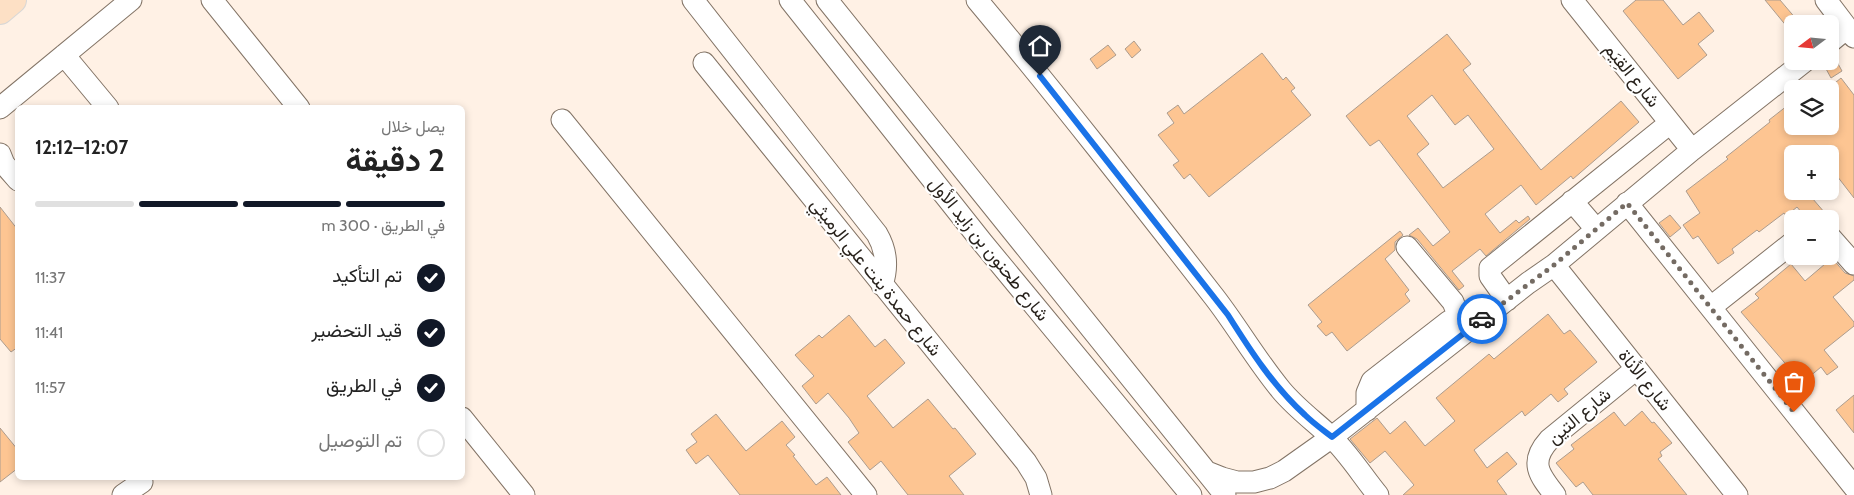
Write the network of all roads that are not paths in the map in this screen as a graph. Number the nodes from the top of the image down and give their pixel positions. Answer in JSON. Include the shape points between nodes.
{"nodes":[{"id":1,"x":13,"y":0,"type":"edge"},
{"id":2,"x":131,"y":0,"type":"edge"},
{"id":3,"x":212,"y":0,"type":"edge"},
{"id":4,"x":693,"y":0,"type":"edge"},
{"id":5,"x":790,"y":0,"type":"edge"},
{"id":6,"x":827,"y":0,"type":"edge"},
{"id":7,"x":836,"y":0,"type":"edge"},
{"id":8,"x":977,"y":0,"type":"edge"},
{"id":9,"x":1826,"y":0,"type":"edge"},
{"id":10,"x":1575,"y":1,"type":"edge"},
{"id":11,"x":0,"y":11,"type":"edge"},
{"id":12,"x":843,"y":20,"type":"junction"},
{"id":13,"x":1851,"y":32,"type":"edge"},
{"id":14,"x":1839,"y":38,"type":"edge"},
{"id":15,"x":64,"y":55,"type":"junction"},
{"id":16,"x":704,"y":63,"type":"dead end"},
{"id":17,"x":1794,"y":70,"type":"edge"},
{"id":18,"x":106,"y":105,"type":"edge"},
{"id":19,"x":297,"y":105,"type":"edge"},
{"id":20,"x":0,"y":108,"type":"edge"},
{"id":21,"x":562,"y":120,"type":"dead end"},
{"id":22,"x":1670,"y":123,"type":"junction"},
{"id":23,"x":1692,"y":150,"type":"junction"},
{"id":24,"x":1572,"y":201,"type":"junction"},
{"id":25,"x":1627,"y":203,"type":"junction"},
{"id":26,"x":1596,"y":230,"type":"junction"},
{"id":27,"x":1407,"y":247,"type":"dead end"},
{"id":28,"x":1839,"y":247,"type":"edge"},
{"id":29,"x":1784,"y":250,"type":"edge"},
{"id":30,"x":1854,"y":264,"type":"edge"},
{"id":31,"x":1554,"y":265,"type":"junction"},
{"id":32,"x":882,"y":285,"type":"junction"},
{"id":33,"x":1507,"y":300,"type":"junction"},
{"id":34,"x":1711,"y":307,"type":"junction"},
{"id":35,"x":1469,"y":319,"type":"junction"},
{"id":36,"x":1636,"y":369,"type":"junction"},
{"id":37,"x":465,"y":422,"type":"edge"},
{"id":38,"x":1332,"y":437,"type":"junction"},
{"id":39,"x":1284,"y":471,"type":"junction"},
{"id":40,"x":1207,"y":472,"type":"junction"},
{"id":41,"x":142,"y":482,"type":"dead end"},
{"id":42,"x":1854,"y":487,"type":"edge"},
{"id":43,"x":123,"y":495,"type":"edge"},
{"id":44,"x":524,"y":495,"type":"edge"},
{"id":45,"x":866,"y":495,"type":"edge"},
{"id":46,"x":1041,"y":495,"type":"edge"},
{"id":47,"x":1191,"y":495,"type":"edge"},
{"id":48,"x":1226,"y":495,"type":"edge"},
{"id":49,"x":1274,"y":495,"type":"edge"},
{"id":50,"x":1378,"y":495,"type":"edge"},
{"id":51,"x":1555,"y":495,"type":"edge"},
{"id":52,"x":1737,"y":495,"type":"edge"}],
"edges":[{"from":1,"to":11,"type":"main road"},
{"from":2,"to":15,"type":"street"},
{"from":3,"to":19,"type":"street"},
{"from":4,"to":32,"type":"street","via":[[877,234],[886,259]]},
{"from":5,"to":47,"type":"street","name":"شارع طحنون بن زايد الأول","via":[[976,234]]},
{"from":6,"to":12,"type":"street","name":"شارع طحنون بن زايد الأول"},
{"from":7,"to":12,"type":"street"},
{"from":8,"to":38,"type":"street","via":[[1149,213],[1282,391],[1304,415]]},
{"from":9,"to":13,"type":"street"},
{"from":10,"to":22,"type":"street","name":"شارع القِيَم"},
{"from":12,"to":40,"type":"street","name":"شارع طحنون بن زايد الأول"},
{"from":13,"to":14,"type":"street"},
{"from":15,"to":18,"type":"street"},
{"from":15,"to":20,"type":"street"},
{"from":16,"to":32,"type":"street","name":"شارع حمدة بنت علي الرميثي"},
{"from":17,"to":23,"type":"street"},
{"from":21,"to":45,"type":"street"},
{"from":22,"to":23,"type":"street","name":"شارع القِيَم"},
{"from":22,"to":24,"type":"street"},
{"from":23,"to":25,"type":"street"},
{"from":24,"to":26,"type":"street"},
{"from":24,"to":33,"type":"street","via":[[1490,268],[1490,276]]},
{"from":25,"to":26,"type":"street"},
{"from":25,"to":34,"type":"street"},
{"from":26,"to":31,"type":"street"},
{"from":27,"to":35,"type":"street"},
{"from":28,"to":30,"type":"street"},
{"from":29,"to":34,"type":"street"},
{"from":31,"to":33,"type":"street"},
{"from":31,"to":36,"type":"street","name":"شارع الأناة"},
{"from":32,"to":46,"type":"street","name":"شارع حمدة بنت علي الرميثي","via":[[1026,462]]},
{"from":33,"to":35,"type":"street"},
{"from":34,"to":42,"type":"street"},
{"from":35,"to":38,"type":"street"},
{"from":36,"to":51,"type":"street","name":"شارع التين","via":[[1541,448],[1539,473]]},
{"from":36,"to":52,"type":"street","name":"شارع الأناة"},
{"from":37,"to":44,"type":"street"},
{"from":38,"to":39,"type":"street"},
{"from":38,"to":50,"type":"street"},
{"from":39,"to":40,"type":"street","via":[[1254,482],[1237,482]]},
{"from":39,"to":49,"type":"street"},
{"from":40,"to":48,"type":"street","name":"شارع طحنون بن زايد الأول"},
{"from":41,"to":43,"type":"street"}]}
